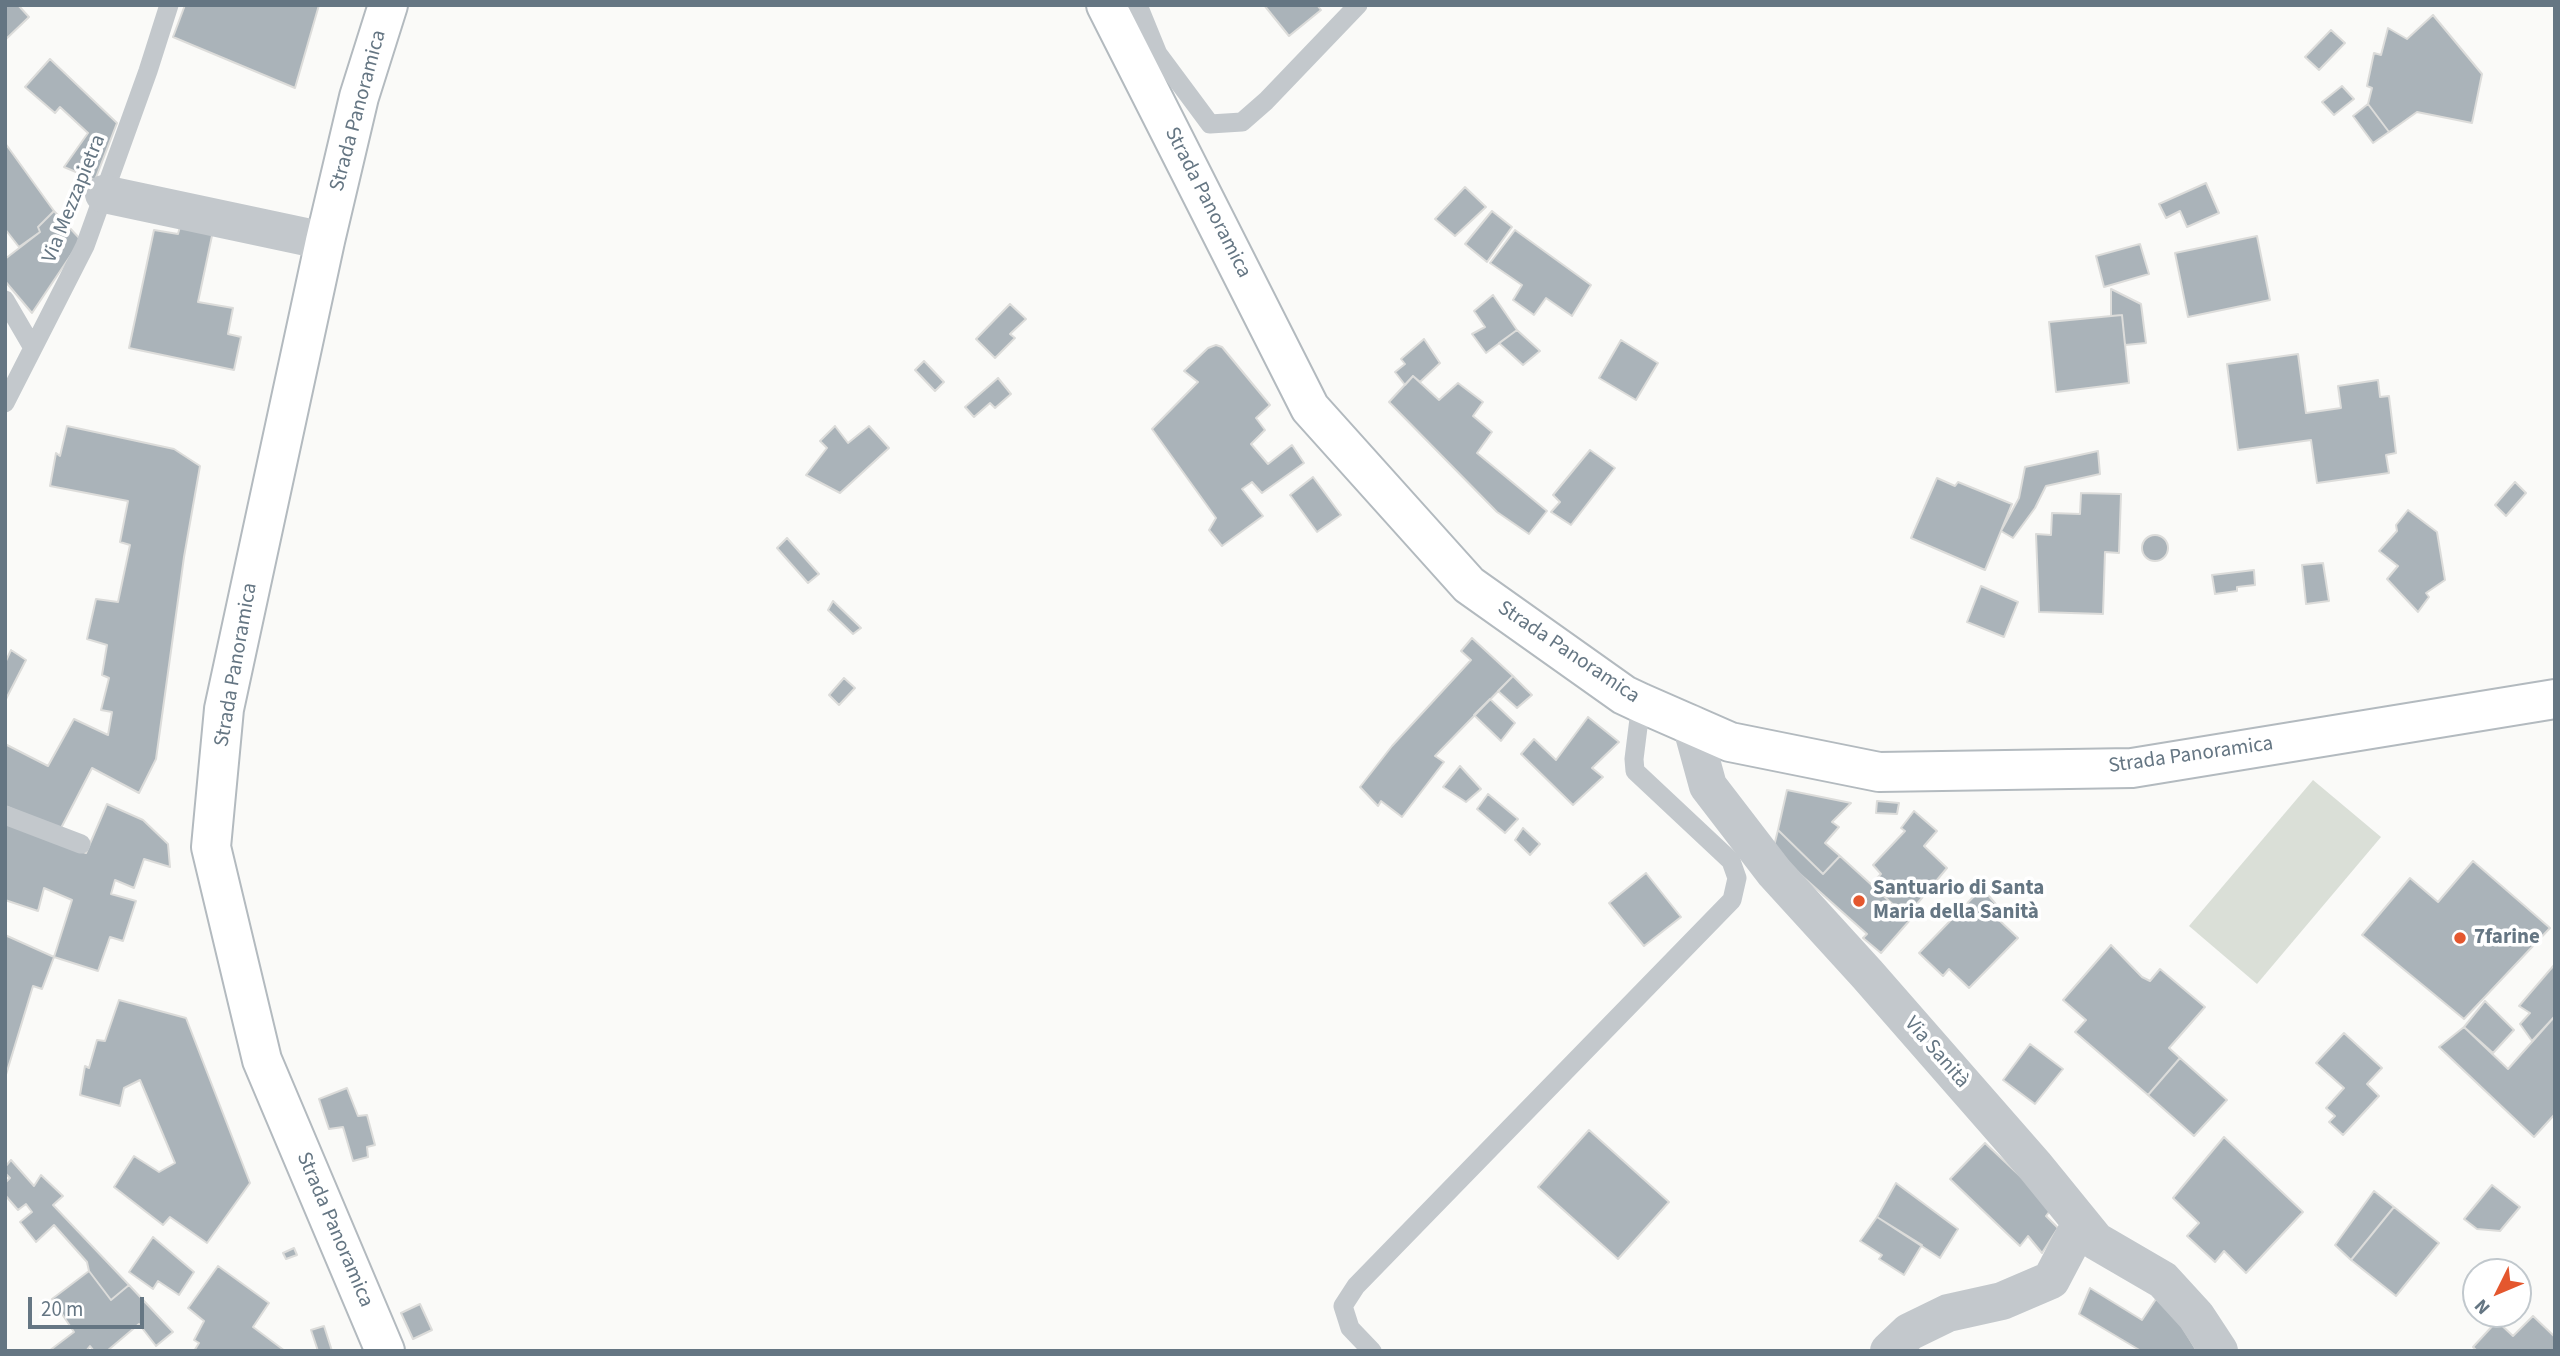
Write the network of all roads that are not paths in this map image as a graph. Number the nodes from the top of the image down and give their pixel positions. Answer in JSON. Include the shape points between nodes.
{"nodes":[{"id":1,"x":169,"y":5,"type":"edge"},
{"id":2,"x":388,"y":5,"type":"edge"},
{"id":3,"x":1106,"y":5,"type":"edge"},
{"id":4,"x":1138,"y":5,"type":"edge"},
{"id":5,"x":1358,"y":5,"type":"edge"},
{"id":6,"x":104,"y":194,"type":"junction"},
{"id":7,"x":325,"y":241,"type":"junction"},
{"id":8,"x":5,"y":300,"type":"edge"},
{"id":9,"x":33,"y":348,"type":"junction"},
{"id":10,"x":5,"y":403,"type":"edge"},
{"id":11,"x":2555,"y":699,"type":"edge"},
{"id":12,"x":1641,"y":704,"type":"junction"},
{"id":13,"x":1691,"y":724,"type":"junction"},
{"id":14,"x":5,"y":815,"type":"edge"},
{"id":15,"x":81,"y":844,"type":"dead end"},
{"id":16,"x":2081,"y":1223,"type":"junction"},
{"id":17,"x":385,"y":1351,"type":"edge"},
{"id":18,"x":1372,"y":1351,"type":"edge"},
{"id":19,"x":1889,"y":1351,"type":"edge"},
{"id":20,"x":2219,"y":1351,"type":"edge"}],
"edges":[{"from":1,"to":6,"type":"lane","name":"Via Mezzapietra"},
{"from":2,"to":7,"type":"main road","name":"Strada Panoramica","via":[[359,97]]},
{"from":3,"to":12,"type":"main road","name":"Strada Panoramica","via":[[1310,408],[1469,584]]},
{"from":4,"to":5,"type":"lane","via":[[1158,54],[1210,124],[1242,122]]},
{"from":6,"to":7,"type":"street"},
{"from":6,"to":9,"type":"lane","name":"Via Mezzapietra","via":[[85,246]]},
{"from":7,"to":17,"type":"main road","name":"Strada Panoramica","via":[[224,709],[211,847],[262,1060]]},
{"from":8,"to":9,"type":"lane"},
{"from":9,"to":10,"type":"lane","name":"Via Mezzapietra"},
{"from":11,"to":13,"type":"main road","name":"Strada Panoramica","via":[[2132,768],[1879,772],[1730,742]]},
{"from":12,"to":13,"type":"main road","name":"Strada Panoramica"},
{"from":12,"to":18,"type":"lane","via":[[1635,771],[1731,861],[1737,878],[1732,900],[1356,1286],[1343,1306],[1350,1328]]},
{"from":13,"to":16,"type":"street","name":"Via Sanità","via":[[1708,786],[1774,872]]},
{"from":14,"to":15,"type":"lane"},
{"from":16,"to":19,"type":"street","via":[[2050,1280],[2002,1301],[1948,1314],[1909,1332]]},
{"from":16,"to":20,"type":"street","name":"Via Sanità","via":[[2096,1241],[2163,1280],[2196,1316]]}]}
